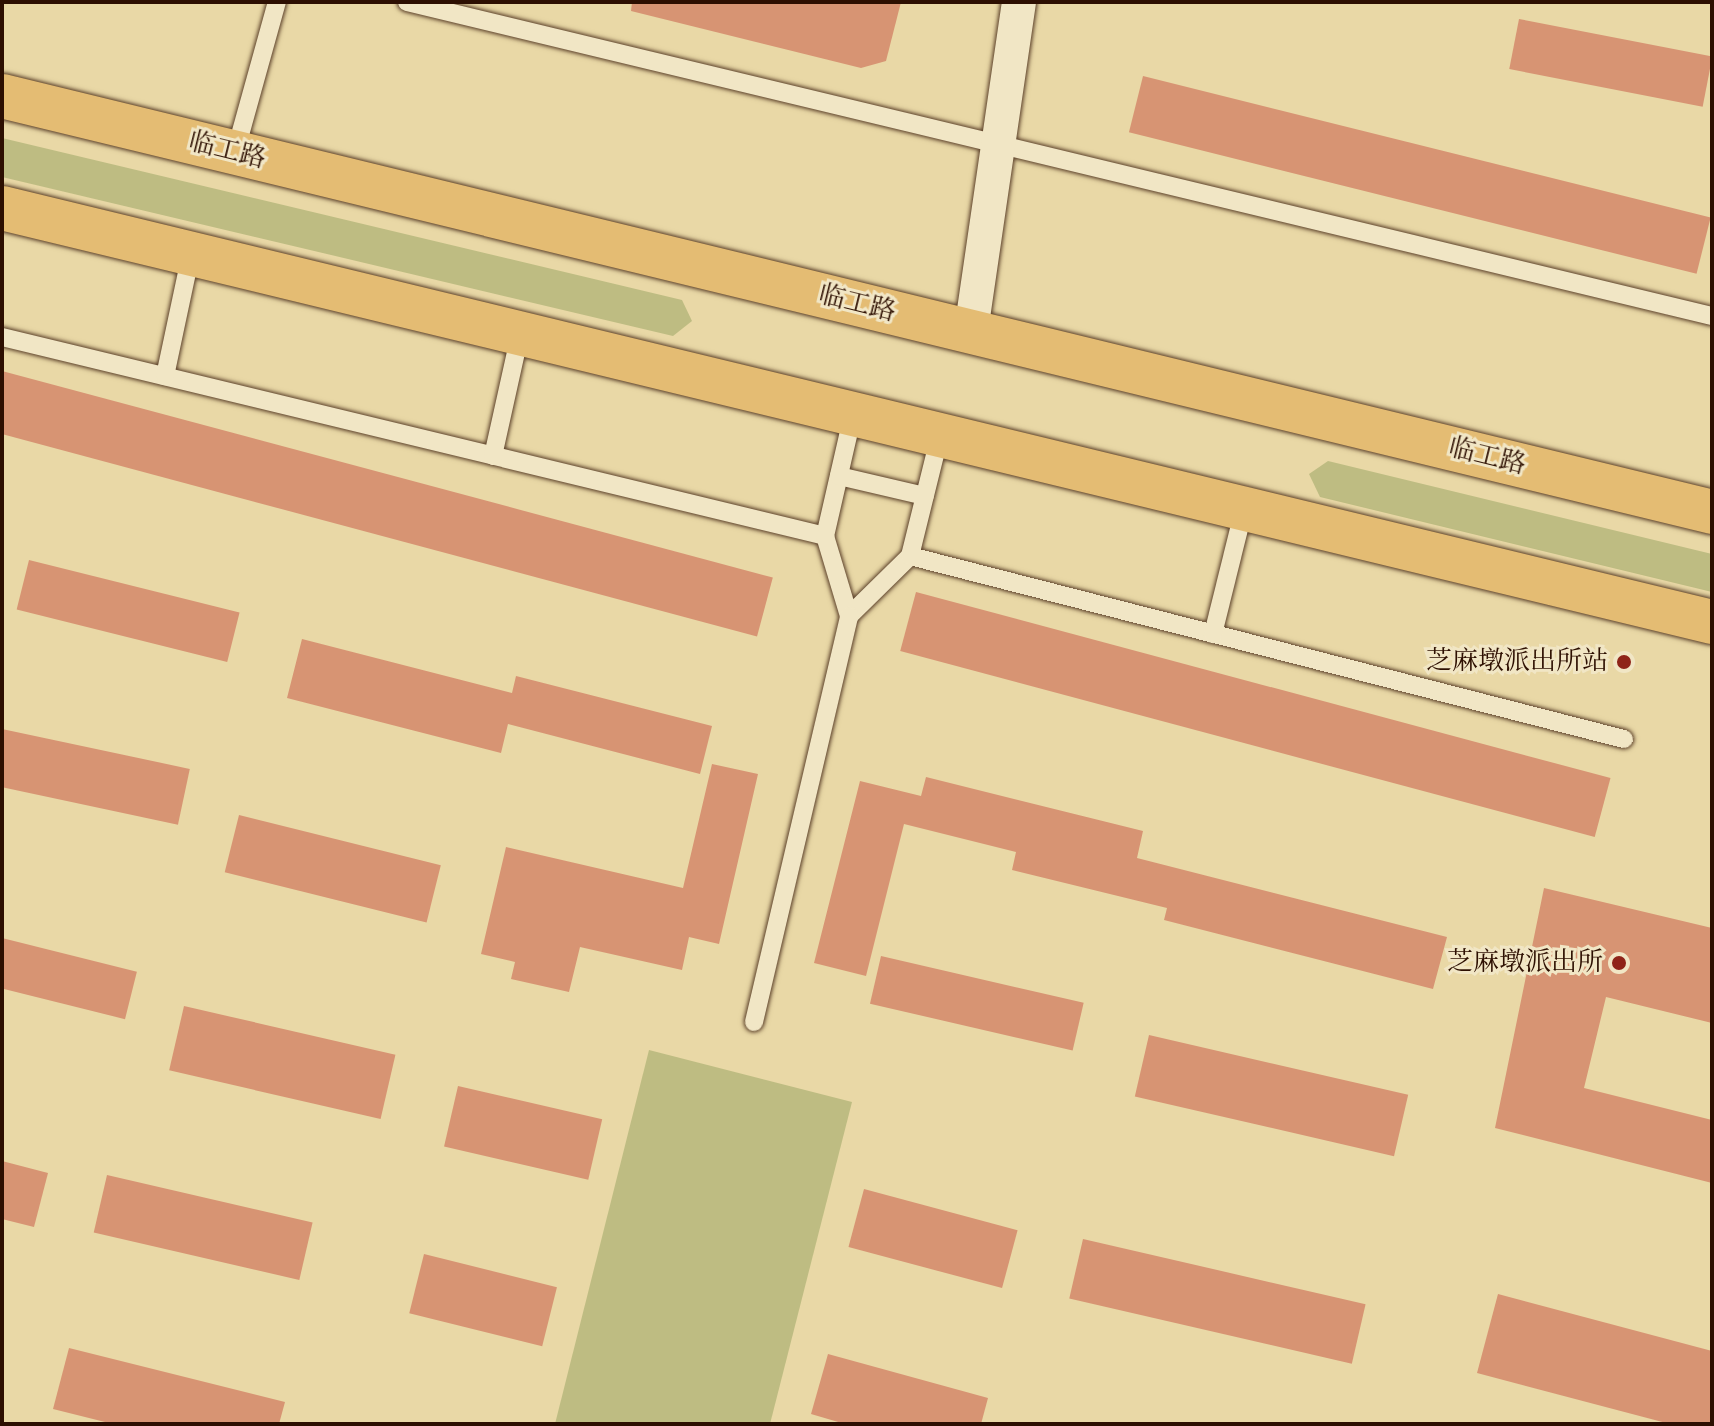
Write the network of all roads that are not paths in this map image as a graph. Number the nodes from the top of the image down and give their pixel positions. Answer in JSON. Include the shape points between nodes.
{"nodes":[{"id":1,"x":277,"y":2,"type":"edge"},
{"id":2,"x":407,"y":2,"type":"edge"},
{"id":3,"x":1019,"y":2,"type":"edge"},
{"id":4,"x":2,"y":96,"type":"edge"},
{"id":5,"x":998,"y":144,"type":"junction"},
{"id":6,"x":235,"y":153,"type":"junction"},
{"id":7,"x":2,"y":208,"type":"edge"},
{"id":8,"x":191,"y":254,"type":"junction"},
{"id":9,"x":1712,"y":316,"type":"edge"},
{"id":10,"x":971,"y":331,"type":"junction"},
{"id":11,"x":520,"y":334,"type":"junction"},
{"id":12,"x":2,"y":337,"type":"edge"},
{"id":13,"x":165,"y":376,"type":"junction"},
{"id":14,"x":853,"y":414,"type":"junction"},
{"id":15,"x":940,"y":435,"type":"junction"},
{"id":16,"x":493,"y":456,"type":"junction"},
{"id":17,"x":839,"y":476,"type":"junction"},
{"id":18,"x":925,"y":496,"type":"junction"},
{"id":19,"x":1244,"y":509,"type":"junction"},
{"id":20,"x":1712,"y":512,"type":"edge"},
{"id":21,"x":825,"y":536,"type":"junction"},
{"id":22,"x":910,"y":556,"type":"junction"},
{"id":23,"x":849,"y":616,"type":"junction"},
{"id":24,"x":1712,"y":622,"type":"edge"},
{"id":25,"x":1213,"y":634,"type":"junction"},
{"id":26,"x":1624,"y":739,"type":"dead end"},
{"id":27,"x":754,"y":1022,"type":"dead end"}],
"edges":[{"from":1,"to":6,"type":"lane"},
{"from":2,"to":5,"type":"lane"},
{"from":3,"to":5,"type":"street"},
{"from":4,"to":6,"type":"main road","name":"临工路"},
{"from":5,"to":9,"type":"lane"},
{"from":5,"to":10,"type":"street"},
{"from":6,"to":10,"type":"main road","name":"临工路"},
{"from":7,"to":8,"type":"main road"},
{"from":8,"to":11,"type":"main road"},
{"from":8,"to":13,"type":"lane"},
{"from":10,"to":20,"type":"main road","name":"临工路"},
{"from":11,"to":14,"type":"main road"},
{"from":11,"to":16,"type":"lane"},
{"from":12,"to":13,"type":"lane"},
{"from":13,"to":16,"type":"lane"},
{"from":14,"to":15,"type":"main road"},
{"from":14,"to":17,"type":"lane"},
{"from":15,"to":18,"type":"lane"},
{"from":15,"to":19,"type":"main road"},
{"from":16,"to":21,"type":"lane"},
{"from":17,"to":18,"type":"lane"},
{"from":17,"to":21,"type":"lane"},
{"from":18,"to":22,"type":"lane"},
{"from":19,"to":24,"type":"main road"},
{"from":19,"to":25,"type":"lane"},
{"from":21,"to":23,"type":"lane"},
{"from":22,"to":23,"type":"lane"},
{"from":22,"to":25,"type":"lane"},
{"from":23,"to":27,"type":"lane"},
{"from":25,"to":26,"type":"lane"}]}
